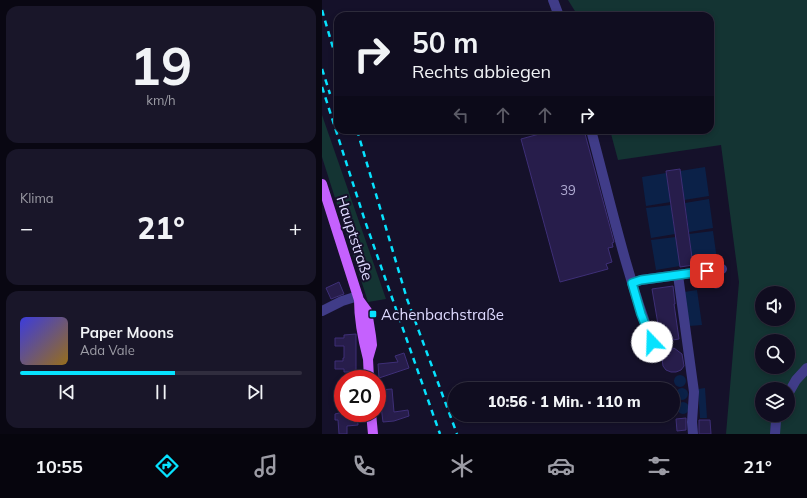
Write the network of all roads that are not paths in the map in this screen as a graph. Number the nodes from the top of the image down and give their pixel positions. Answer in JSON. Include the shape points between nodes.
{"nodes":[{"id":1,"x":552,"y":0,"type":"edge"},
{"id":2,"x":558,"y":12,"type":"edge"},
{"id":3,"x":592,"y":134,"type":"edge"},
{"id":4,"x":322,"y":184,"type":"edge"},
{"id":5,"x":722,"y":269,"type":"dead end"},
{"id":6,"x":678,"y":275,"type":"junction"},
{"id":7,"x":632,"y":283,"type":"junction"},
{"id":8,"x":359,"y":298,"type":"junction"},
{"id":9,"x":322,"y":311,"type":"edge"},
{"id":10,"x":652,"y":342,"type":"dead end"},
{"id":11,"x":807,"y":368,"type":"edge"},
{"id":12,"x":369,"y":370,"type":"edge"},
{"id":13,"x":795,"y":382,"type":"edge"},
{"id":14,"x":694,"y":392,"type":"junction"},
{"id":15,"x":696,"y":418,"type":"dead end"},
{"id":16,"x":372,"y":422,"type":"edge"},
{"id":17,"x":776,"y":422,"type":"edge"},
{"id":18,"x":373,"y":434,"type":"edge"},
{"id":19,"x":692,"y":434,"type":"edge"},
{"id":20,"x":775,"y":434,"type":"edge"}],
"edges":[{"from":1,"to":2,"type":"street"},
{"from":3,"to":7,"type":"street"},
{"from":4,"to":8,"type":"main road","name":"Hauptstraße"},
{"from":5,"to":6,"type":"street"},
{"from":6,"to":7,"type":"street"},
{"from":6,"to":14,"type":"street"},
{"from":7,"to":10,"type":"street"},
{"from":8,"to":9,"type":"street","via":[[342,301]]},
{"from":8,"to":12,"type":"main road","name":"Hauptstraße"},
{"from":11,"to":13,"type":"street"},
{"from":14,"to":15,"type":"street"},
{"from":14,"to":19,"type":"street"},
{"from":16,"to":18,"type":"main road"},
{"from":17,"to":20,"type":"street"}]}
